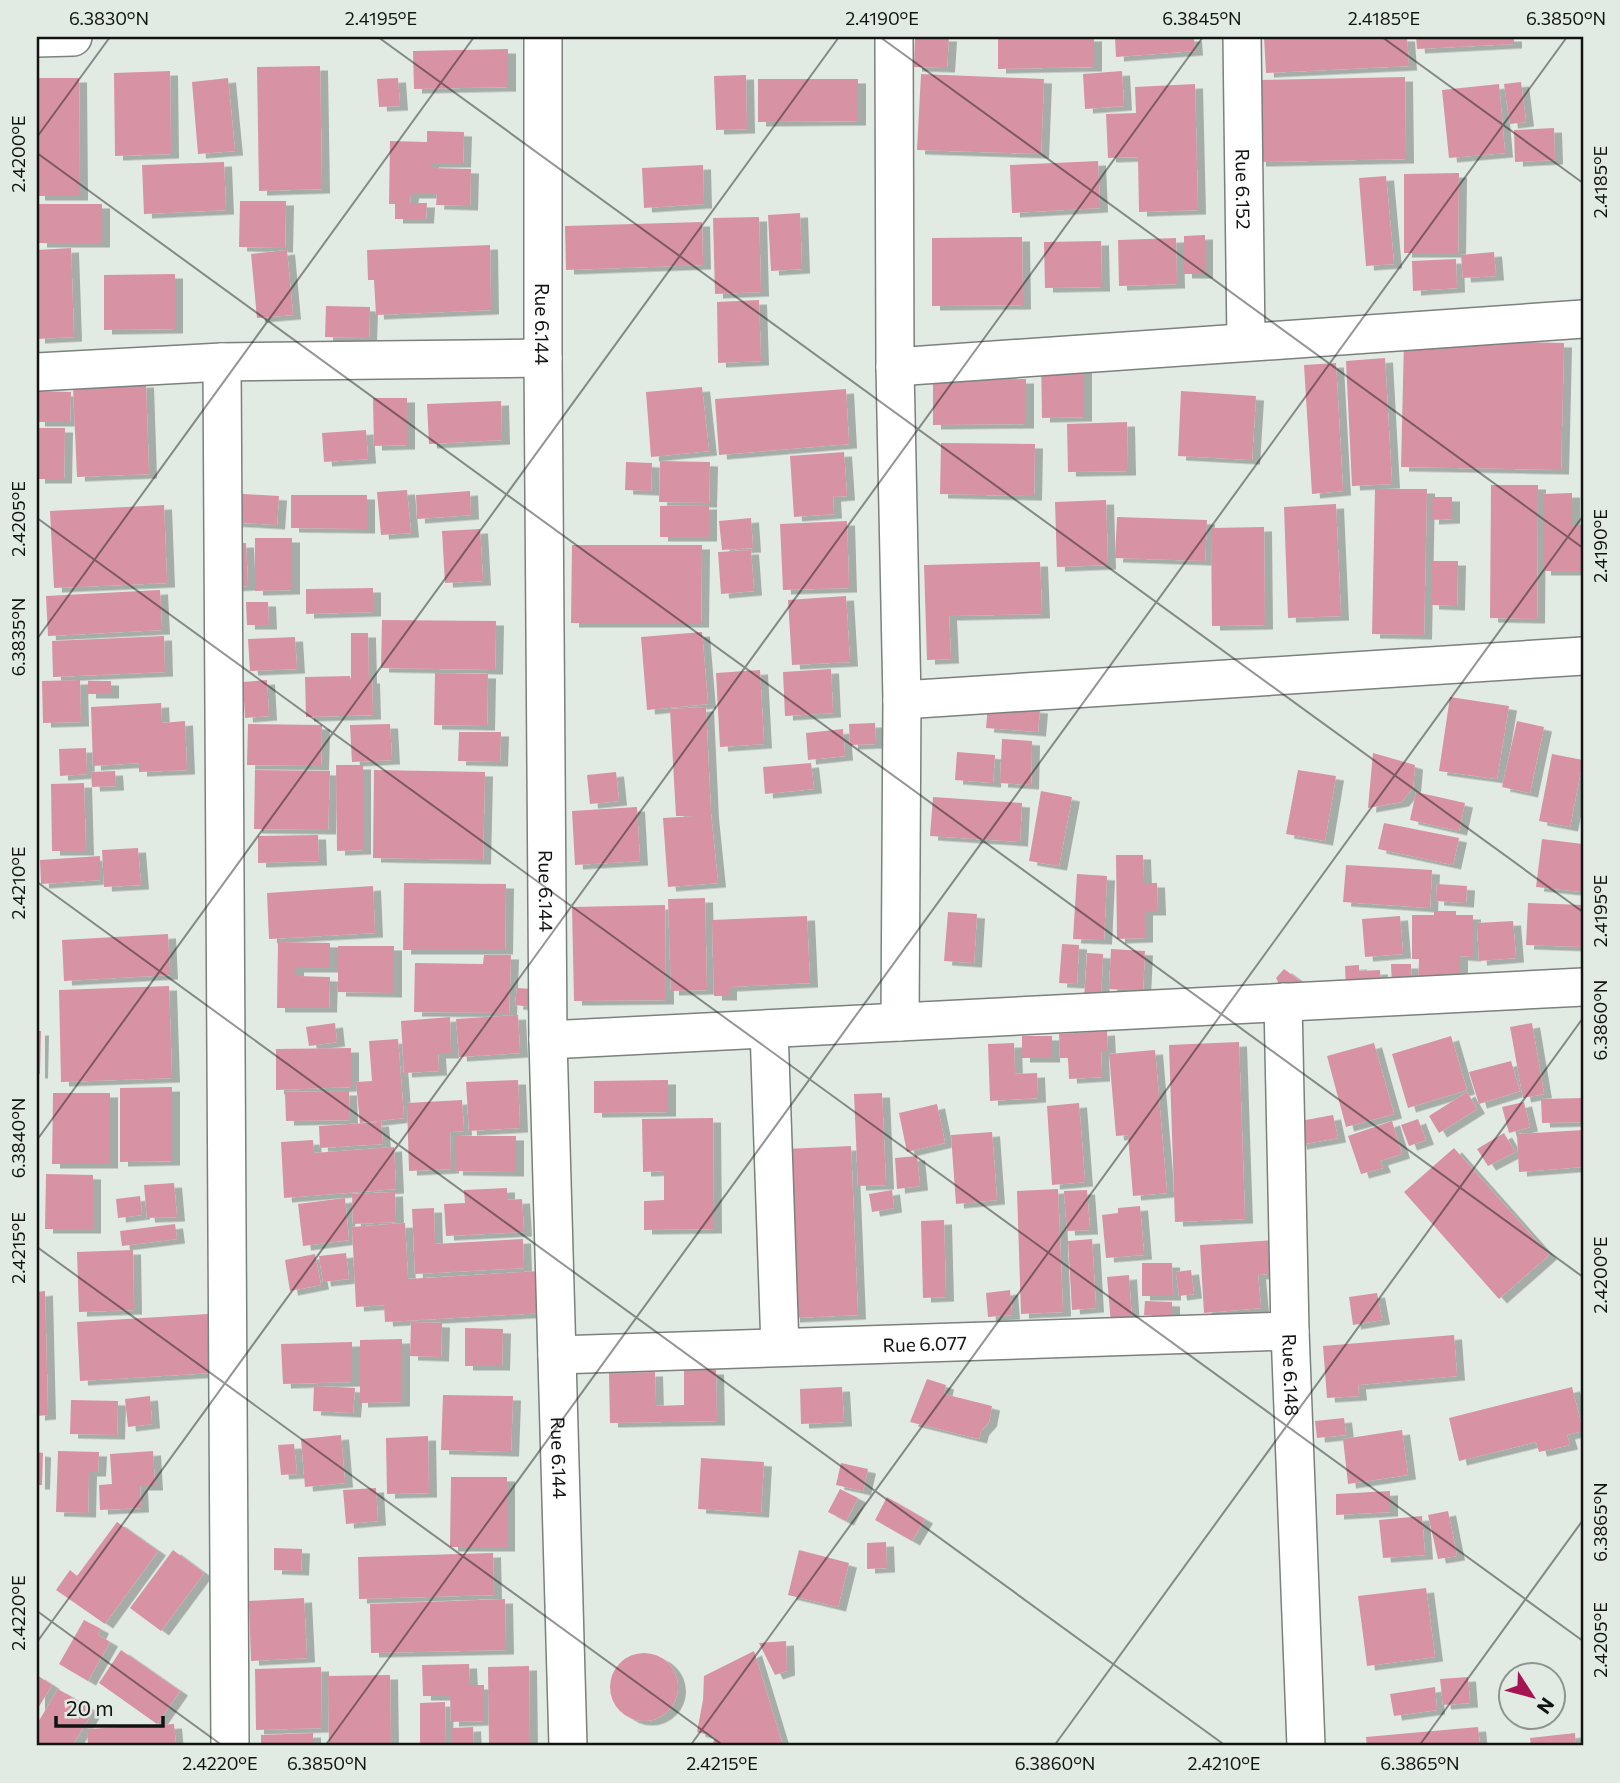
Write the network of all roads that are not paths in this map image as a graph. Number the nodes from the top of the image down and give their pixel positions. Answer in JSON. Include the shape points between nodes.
{"nodes":[{"id":1,"x":73,"y":37,"type":"edge"},
{"id":2,"x":543,"y":37,"type":"edge"},
{"id":3,"x":894,"y":37,"type":"edge"},
{"id":4,"x":1242,"y":37,"type":"edge"},
{"id":5,"x":37,"y":38,"type":"edge"},
{"id":6,"x":1583,"y":319,"type":"edge"},
{"id":7,"x":1246,"y":341,"type":"junction"},
{"id":8,"x":542,"y":358,"type":"junction"},
{"id":9,"x":222,"y":362,"type":"junction"},
{"id":10,"x":895,"y":367,"type":"junction"},
{"id":11,"x":37,"y":372,"type":"edge"},
{"id":12,"x":1583,"y":656,"type":"edge"},
{"id":13,"x":902,"y":701,"type":"junction"},
{"id":14,"x":1583,"y":987,"type":"edge"},
{"id":15,"x":1283,"y":1002,"type":"junction"},
{"id":16,"x":900,"y":1022,"type":"junction"},
{"id":17,"x":769,"y":1029,"type":"junction"},
{"id":18,"x":548,"y":1040,"type":"junction"},
{"id":19,"x":1290,"y":1331,"type":"junction"},
{"id":20,"x":780,"y":1347,"type":"junction"},
{"id":21,"x":558,"y":1354,"type":"junction"},
{"id":22,"x":230,"y":1746,"type":"edge"},
{"id":23,"x":568,"y":1746,"type":"edge"},
{"id":24,"x":1306,"y":1746,"type":"edge"}],
"edges":[{"from":1,"to":5,"type":"street"},
{"from":2,"to":8,"type":"street","name":"Rue 6.144"},
{"from":3,"to":10,"type":"street"},
{"from":4,"to":7,"type":"street","name":"Rue 6.152"},
{"from":6,"to":7,"type":"street"},
{"from":7,"to":10,"type":"street"},
{"from":8,"to":9,"type":"street"},
{"from":8,"to":18,"type":"street","name":"Rue 6.144"},
{"from":9,"to":11,"type":"street"},
{"from":9,"to":22,"type":"street"},
{"from":10,"to":13,"type":"street"},
{"from":12,"to":13,"type":"street"},
{"from":13,"to":16,"type":"street"},
{"from":14,"to":15,"type":"street"},
{"from":15,"to":16,"type":"street"},
{"from":15,"to":19,"type":"street","name":"Rue 6.148"},
{"from":16,"to":17,"type":"street"},
{"from":17,"to":18,"type":"street"},
{"from":17,"to":20,"type":"street"},
{"from":18,"to":21,"type":"street","name":"Rue 6.144"},
{"from":19,"to":20,"type":"street","name":"Rue 6.077"},
{"from":19,"to":24,"type":"street","name":"Rue 6.148"},
{"from":20,"to":21,"type":"street","name":"Rue 6.077"},
{"from":21,"to":23,"type":"street","name":"Rue 6.144"}]}
